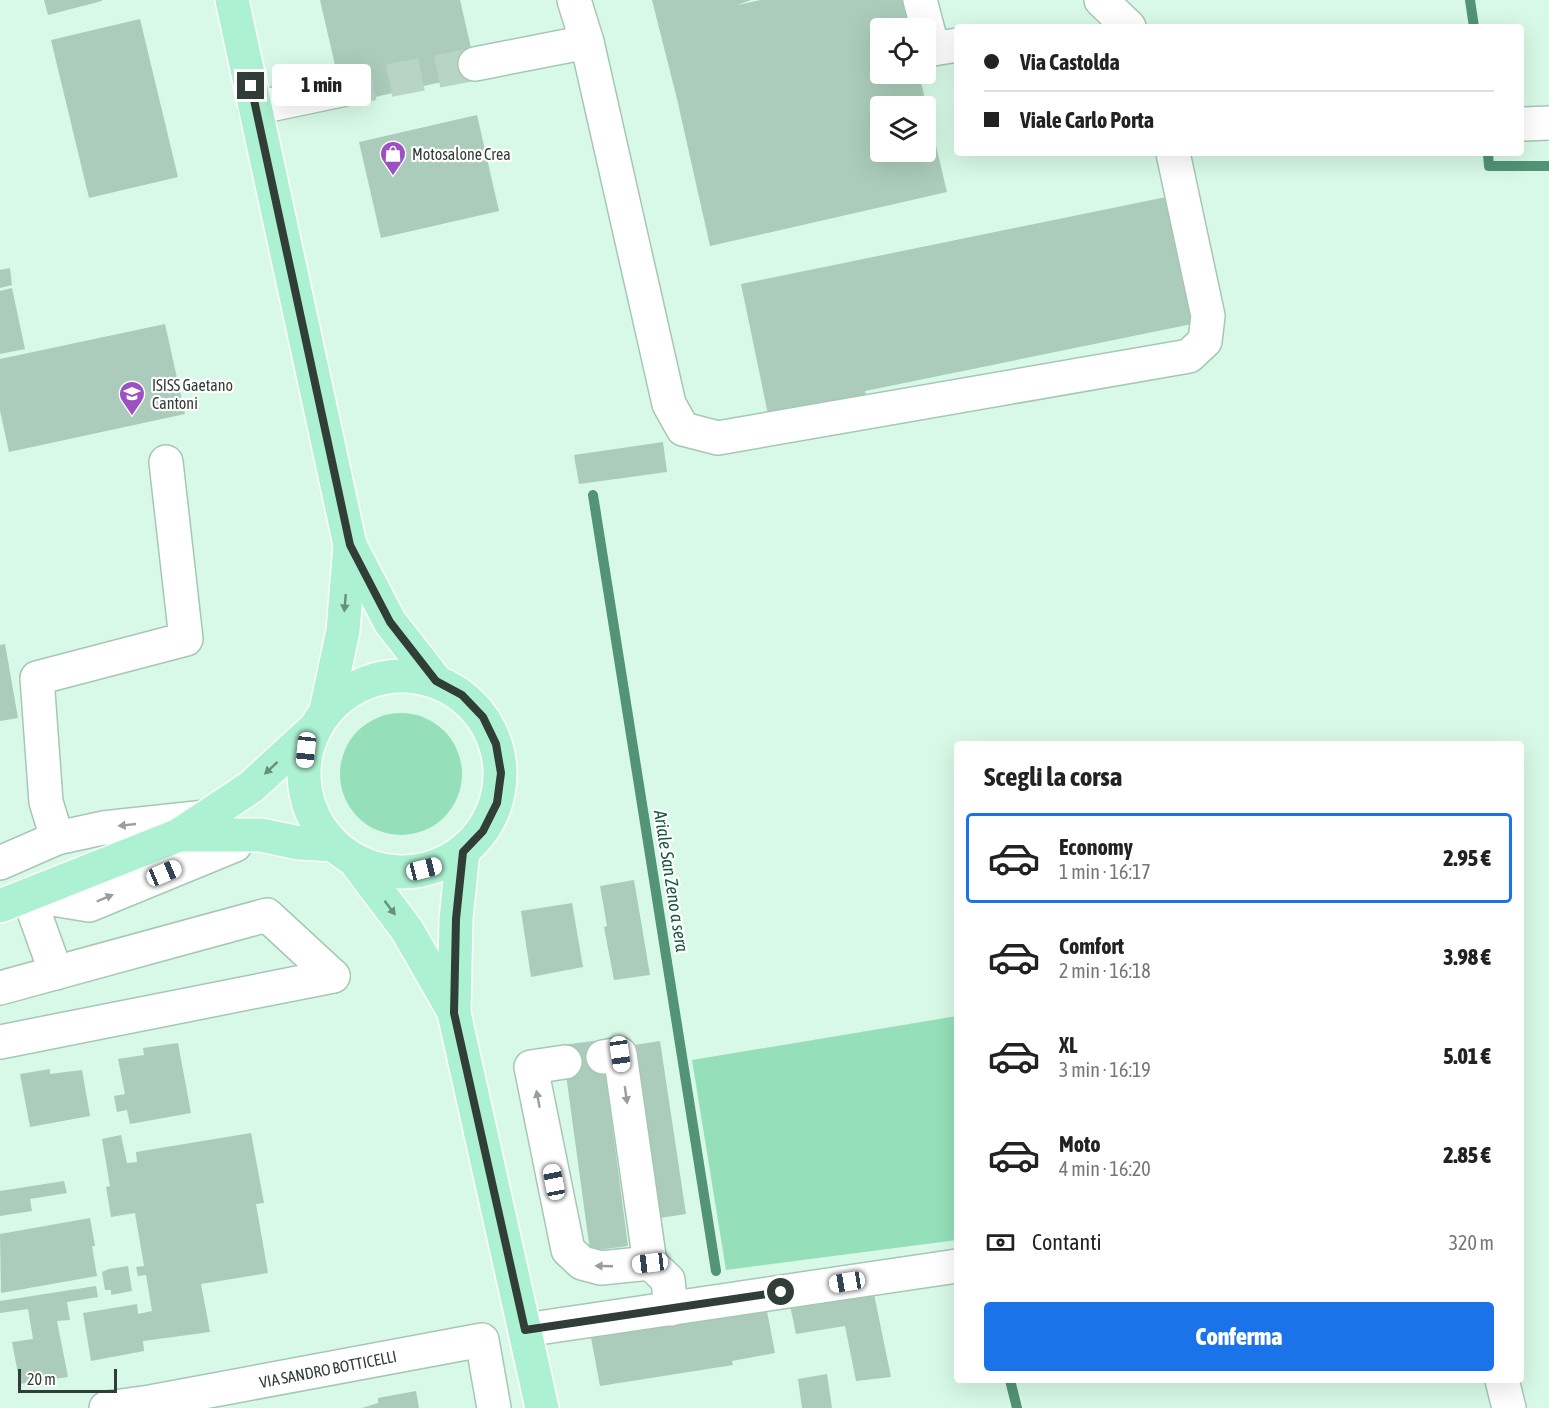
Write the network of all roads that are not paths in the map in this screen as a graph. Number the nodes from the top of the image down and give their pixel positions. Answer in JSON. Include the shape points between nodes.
{"nodes":[{"id":1,"x":232,"y":0,"type":"edge"},
{"id":2,"x":574,"y":0,"type":"edge"},
{"id":3,"x":920,"y":0,"type":"edge"},
{"id":4,"x":1101,"y":0,"type":"edge"},
{"id":5,"x":1116,"y":24,"type":"edge"},
{"id":6,"x":587,"y":42,"type":"junction"},
{"id":7,"x":954,"y":46,"type":"edge"},
{"id":8,"x":475,"y":64,"type":"tunnel mouth"},
{"id":9,"x":341,"y":90,"type":"tunnel mouth"},
{"id":10,"x":255,"y":108,"type":"junction"},
{"id":11,"x":1549,"y":123,"type":"edge"},
{"id":12,"x":1524,"y":124,"type":"edge"},
{"id":13,"x":1174,"y":156,"type":"edge"},
{"id":14,"x":166,"y":462,"type":"dead end"},
{"id":15,"x":350,"y":545,"type":"junction"},
{"id":16,"x":436,"y":681,"type":"junction"},
{"id":17,"x":320,"y":719,"type":"junction"},
{"id":18,"x":206,"y":817,"type":"junction"},
{"id":19,"x":180,"y":835,"type":"junction"},
{"id":20,"x":241,"y":835,"type":"junction"},
{"id":21,"x":57,"y":838,"type":"junction"},
{"id":22,"x":463,"y":852,"type":"junction"},
{"id":23,"x":344,"y":853,"type":"junction"},
{"id":24,"x":0,"y":863,"type":"edge"},
{"id":25,"x":14,"y":901,"type":"edge"},
{"id":26,"x":56,"y":973,"type":"junction"},
{"id":27,"x":0,"y":988,"type":"edge"},
{"id":28,"x":454,"y":1013,"type":"junction"},
{"id":29,"x":0,"y":1042,"type":"edge"},
{"id":30,"x":603,"y":1057,"type":"dead end"},
{"id":31,"x":565,"y":1062,"type":"dead end"},
{"id":32,"x":650,"y":1263,"type":"junction"},
{"id":33,"x":954,"y":1266,"type":"edge"},
{"id":34,"x":671,"y":1309,"type":"junction"},
{"id":35,"x":525,"y":1330,"type":"junction"},
{"id":36,"x":1503,"y":1383,"type":"edge"},
{"id":37,"x":124,"y":1407,"type":"edge"},
{"id":38,"x":494,"y":1408,"type":"edge"},
{"id":39,"x":542,"y":1408,"type":"edge"},
{"id":40,"x":1509,"y":1408,"type":"edge"}],
"edges":[{"from":1,"to":10,"type":"main road"},
{"from":2,"to":6,"type":"street"},
{"from":3,"to":7,"type":"street","via":[[933,49]]},
{"from":4,"to":5,"type":"street"},
{"from":6,"to":8,"type":"street"},
{"from":6,"to":13,"type":"street","via":[[669,404],[683,429],[718,438],[1189,356],[1205,341],[1208,316]]},
{"from":9,"to":10,"type":"street"},
{"from":10,"to":15,"type":"main road"},
{"from":11,"to":12,"type":"street"},
{"from":14,"to":21,"type":"street","via":[[186,639],[37,678],[46,802]]},
{"from":15,"to":16,"type":"main road","via":[[390,622]]},
{"from":15,"to":17,"type":"main road","one_way":true,"via":[[343,630],[333,685]]},
{"from":16,"to":17,"type":"main road","via":[[406,675],[376,678],[349,690]]},
{"from":16,"to":22,"type":"main road","via":[[462,695],[483,717],[496,744],[500,764],[497,803],[483,831]]},
{"from":17,"to":18,"type":"main road","one_way":true,"via":[[251,787]]},
{"from":17,"to":23,"type":"main road","via":[[306,750],[303,775],[307,801],[317,825]]},
{"from":18,"to":19,"type":"main road"},
{"from":18,"to":21,"type":"street","one_way":true,"via":[[103,828]]},
{"from":19,"to":20,"type":"main road"},
{"from":19,"to":25,"type":"main road"},
{"from":20,"to":23,"type":"main road","via":[[261,835]]},
{"from":25,"to":20,"type":"street","one_way":true,"via":[[89,905],[235,845]]},
{"from":21,"to":24,"type":"street"},
{"from":22,"to":23,"type":"main road","via":[[438,866],[410,873],[382,870]]},
{"from":22,"to":28,"type":"main road","via":[[456,919]]},
{"from":23,"to":28,"type":"main road","one_way":true,"via":[[407,930]]},
{"from":25,"to":26,"type":"street"},
{"from":26,"to":27,"type":"street"},
{"from":26,"to":29,"type":"street","via":[[267,915],[333,976]]},
{"from":28,"to":35,"type":"main road"},
{"from":30,"to":32,"type":"street","one_way":true,"via":[[620,1054]]},
{"from":32,"to":31,"type":"street","one_way":true,"via":[[601,1268],[582,1263],[568,1250],[531,1067]]},
{"from":32,"to":34,"type":"street","via":[[668,1280]]},
{"from":33,"to":34,"type":"street"},
{"from":34,"to":35,"type":"street"},
{"from":35,"to":39,"type":"main road"},
{"from":36,"to":40,"type":"street"},
{"from":37,"to":38,"type":"street","name":"VIA SANDRO BOTTICELLI","via":[[482,1340]]}]}
